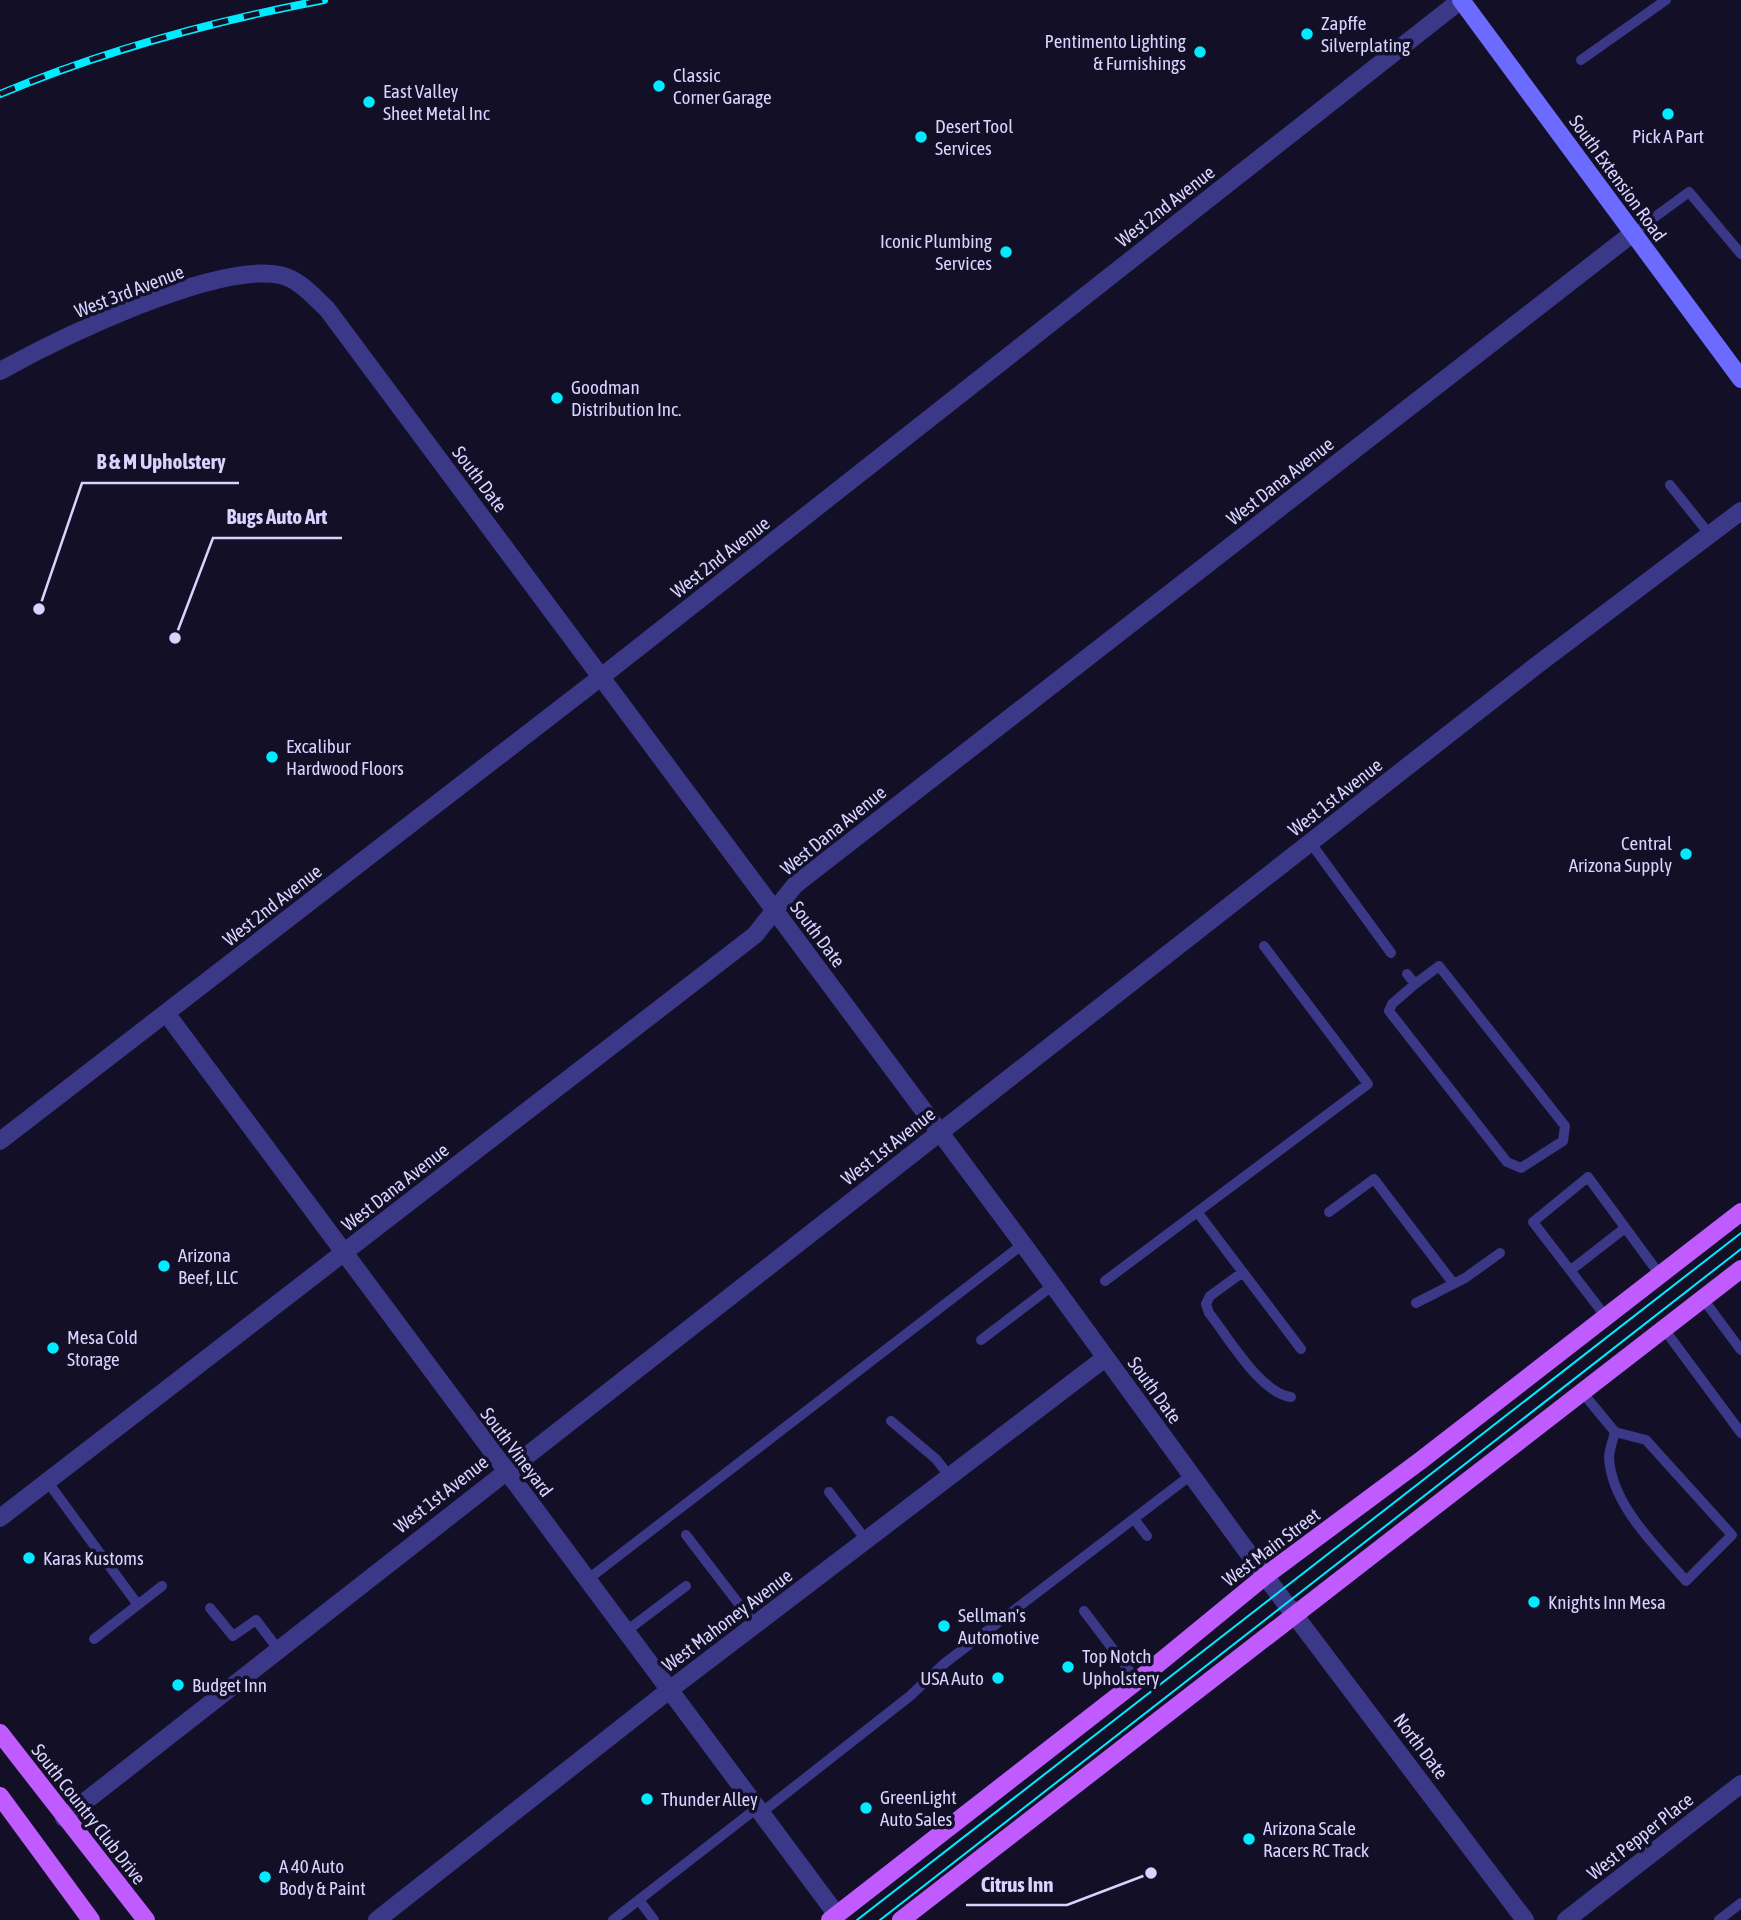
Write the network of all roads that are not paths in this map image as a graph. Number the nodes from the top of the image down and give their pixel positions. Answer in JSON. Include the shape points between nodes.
{"nodes":[{"id":1,"x":1461,"y":0,"type":"edge"},
{"id":2,"x":1666,"y":0,"type":"edge"},
{"id":3,"x":1581,"y":60,"type":"dead end"},
{"id":4,"x":1633,"y":233,"type":"junction"},
{"id":5,"x":1741,"y":254,"type":"edge"},
{"id":6,"x":281,"y":275,"type":"joint"},
{"id":7,"x":0,"y":371,"type":"edge"},
{"id":8,"x":1741,"y":380,"type":"edge"},
{"id":9,"x":1670,"y":485,"type":"dead end"},
{"id":10,"x":1741,"y":511,"type":"edge"},
{"id":11,"x":1710,"y":535,"type":"junction"},
{"id":12,"x":601,"y":677,"type":"junction"},
{"id":13,"x":1310,"y":842,"type":"junction"},
{"id":14,"x":773,"y":909,"type":"junction"},
{"id":15,"x":1264,"y":946,"type":"dead end"},
{"id":16,"x":1391,"y":953,"type":"dead end"},
{"id":17,"x":1407,"y":974,"type":"dead end"},
{"id":18,"x":1415,"y":984,"type":"junction"},
{"id":19,"x":166,"y":1013,"type":"junction"},
{"id":20,"x":939,"y":1133,"type":"junction"},
{"id":21,"x":0,"y":1141,"type":"edge"},
{"id":22,"x":1329,"y":1212,"type":"dead end"},
{"id":23,"x":1741,"y":1212,"type":"edge"},
{"id":24,"x":1198,"y":1213,"type":"junction"},
{"id":25,"x":1625,"y":1228,"type":"junction"},
{"id":26,"x":1023,"y":1244,"type":"junction"},
{"id":27,"x":1500,"y":1253,"type":"dead end"},
{"id":28,"x":342,"y":1254,"type":"junction"},
{"id":29,"x":1571,"y":1270,"type":"junction"},
{"id":30,"x":1741,"y":1270,"type":"edge"},
{"id":31,"x":1243,"y":1272,"type":"junction"},
{"id":32,"x":1660,"y":1275,"type":"junction"},
{"id":33,"x":1105,"y":1281,"type":"dead end"},
{"id":34,"x":1453,"y":1283,"type":"junction"},
{"id":35,"x":1052,"y":1286,"type":"junction"},
{"id":36,"x":1703,"y":1299,"type":"junction"},
{"id":37,"x":1416,"y":1303,"type":"dead end"},
{"id":38,"x":1606,"y":1317,"type":"junction"},
{"id":39,"x":1664,"y":1329,"type":"junction"},
{"id":40,"x":981,"y":1340,"type":"dead end"},
{"id":41,"x":1301,"y":1349,"type":"dead end"},
{"id":42,"x":1741,"y":1350,"type":"edge"},
{"id":43,"x":1105,"y":1358,"type":"junction"},
{"id":44,"x":1582,"y":1392,"type":"junction"},
{"id":45,"x":1291,"y":1397,"type":"dead end"},
{"id":46,"x":891,"y":1421,"type":"dead end"},
{"id":47,"x":1615,"y":1432,"type":"junction"},
{"id":48,"x":1741,"y":1433,"type":"edge"},
{"id":49,"x":505,"y":1471,"type":"junction"},
{"id":50,"x":1191,"y":1475,"type":"junction"},
{"id":51,"x":950,"y":1476,"type":"junction"},
{"id":52,"x":47,"y":1481,"type":"junction"},
{"id":53,"x":828,"y":1492,"type":"dead end"},
{"id":54,"x":0,"y":1518,"type":"edge"},
{"id":55,"x":1134,"y":1519,"type":"junction"},
{"id":56,"x":686,"y":1535,"type":"dead end"},
{"id":57,"x":1736,"y":1535,"type":"edge"},
{"id":58,"x":1147,"y":1536,"type":"dead end"},
{"id":59,"x":866,"y":1540,"type":"junction"},
{"id":60,"x":1265,"y":1576,"type":"junction"},
{"id":61,"x":587,"y":1580,"type":"junction"},
{"id":62,"x":686,"y":1586,"type":"dead end"},
{"id":63,"x":162,"y":1587,"type":"dead end"},
{"id":64,"x":1284,"y":1597,"type":"joint"},
{"id":65,"x":138,"y":1605,"type":"junction"},
{"id":66,"x":210,"y":1608,"type":"dead end"},
{"id":67,"x":1084,"y":1611,"type":"dead end"},
{"id":68,"x":1296,"y":1613,"type":"junction"},
{"id":69,"x":755,"y":1625,"type":"junction"},
{"id":70,"x":625,"y":1632,"type":"junction"},
{"id":71,"x":94,"y":1639,"type":"dead end"},
{"id":72,"x":278,"y":1649,"type":"junction"},
{"id":73,"x":1138,"y":1681,"type":"junction"},
{"id":74,"x":668,"y":1691,"type":"junction"},
{"id":75,"x":0,"y":1733,"type":"edge"},
{"id":76,"x":1741,"y":1784,"type":"edge"},
{"id":77,"x":0,"y":1796,"type":"edge"},
{"id":78,"x":759,"y":1811,"type":"junction"},
{"id":79,"x":64,"y":1818,"type":"junction"},
{"id":80,"x":639,"y":1900,"type":"junction"},
{"id":81,"x":1741,"y":1903,"type":"edge"},
{"id":82,"x":833,"y":1917,"type":"edge"},
{"id":83,"x":91,"y":1920,"type":"edge"},
{"id":84,"x":146,"y":1920,"type":"edge"},
{"id":85,"x":377,"y":1920,"type":"edge"},
{"id":86,"x":614,"y":1920,"type":"edge"},
{"id":87,"x":654,"y":1920,"type":"edge"},
{"id":88,"x":901,"y":1920,"type":"edge"},
{"id":89,"x":1525,"y":1920,"type":"edge"},
{"id":90,"x":1566,"y":1920,"type":"edge"},
{"id":91,"x":1719,"y":1920,"type":"edge"}],
"edges":[{"from":1,"to":4,"type":"street","name":"South Extension Road"},
{"from":1,"to":12,"type":"street","name":"West 2nd Avenue"},
{"from":2,"to":3,"type":"lane"},
{"from":4,"to":5,"type":"lane","via":[[1689,192]]},
{"from":4,"to":8,"type":"street","name":"South Extension Road"},
{"from":4,"to":14,"type":"street","name":"West Dana Avenue","via":[[795,885]]},
{"from":6,"to":7,"type":"street","name":"West 3rd Avenue","via":[[239,276],[189,288],[96,324]]},
{"from":6,"to":12,"type":"street","name":"South Date","via":[[304,286],[327,309]]},
{"from":9,"to":11,"type":"lane"},
{"from":10,"to":11,"type":"street","name":"West 1st Avenue"},
{"from":11,"to":13,"type":"street","name":"West 1st Avenue"},
{"from":12,"to":14,"type":"street","name":"South Date"},
{"from":12,"to":19,"type":"street","name":"West 2nd Avenue"},
{"from":13,"to":16,"type":"lane"},
{"from":13,"to":20,"type":"street","name":"West 1st Avenue"},
{"from":14,"to":20,"type":"street","name":"South Date"},
{"from":14,"to":28,"type":"street","name":"West Dana Avenue","via":[[755,935]]},
{"from":15,"to":24,"type":"lane","via":[[1368,1084]]},
{"from":17,"to":18,"type":"lane"},
{"from":18,"to":18,"type":"lane","via":[[1439,966],[1565,1126],[1563,1141],[1521,1168],[1507,1162],[1389,1011]]},
{"from":19,"to":21,"type":"street","name":"West 2nd Avenue"},
{"from":19,"to":28,"type":"street","name":"South Vineyard"},
{"from":20,"to":26,"type":"street","name":"South Date"},
{"from":20,"to":49,"type":"street","name":"West 1st Avenue"},
{"from":22,"to":34,"type":"lane","via":[[1374,1179]]},
{"from":23,"to":32,"type":"main road","name":"West Main Street"},
{"from":24,"to":31,"type":"lane"},
{"from":24,"to":33,"type":"lane"},
{"from":25,"to":29,"type":"lane"},
{"from":25,"to":29,"type":"lane","via":[[1588,1177],[1533,1222]]},
{"from":25,"to":32,"type":"lane"},
{"from":26,"to":35,"type":"street","name":"South Date"},
{"from":26,"to":61,"type":"lane"},
{"from":27,"to":34,"type":"lane"},
{"from":28,"to":49,"type":"street","name":"South Vineyard"},
{"from":28,"to":52,"type":"street","name":"West Dana Avenue"},
{"from":29,"to":38,"type":"lane"},
{"from":30,"to":36,"type":"main road"},
{"from":31,"to":41,"type":"lane"},
{"from":31,"to":45,"type":"lane","via":[[1210,1296],[1206,1304],[1209,1313],[1273,1393]]},
{"from":32,"to":38,"type":"main road","name":"West Main Street"},
{"from":34,"to":37,"type":"lane"},
{"from":35,"to":40,"type":"lane"},
{"from":35,"to":43,"type":"street","name":"South Date"},
{"from":36,"to":39,"type":"main road"},
{"from":36,"to":42,"type":"lane"},
{"from":38,"to":60,"type":"main road","name":"West Main Street"},
{"from":39,"to":44,"type":"main road"},
{"from":39,"to":48,"type":"lane"},
{"from":43,"to":50,"type":"street","name":"South Date"},
{"from":43,"to":51,"type":"street","name":"West Mahoney Avenue"},
{"from":44,"to":47,"type":"lane"},
{"from":44,"to":68,"type":"main road"},
{"from":46,"to":51,"type":"lane"},
{"from":47,"to":57,"type":"lane","via":[[1646,1440]]},
{"from":47,"to":57,"type":"lane","via":[[1609,1457],[1615,1484],[1637,1523],[1686,1581]]},
{"from":49,"to":61,"type":"street","name":"South Vineyard"},
{"from":49,"to":72,"type":"street","name":"West 1st Avenue"},
{"from":50,"to":55,"type":"lane"},
{"from":50,"to":60,"type":"street","name":"South Date"},
{"from":51,"to":59,"type":"street","name":"West Mahoney Avenue"},
{"from":52,"to":54,"type":"street","name":"West Dana Avenue"},
{"from":52,"to":65,"type":"lane"},
{"from":53,"to":59,"type":"lane"},
{"from":55,"to":58,"type":"lane"},
{"from":55,"to":78,"type":"lane"},
{"from":56,"to":69,"type":"lane"},
{"from":59,"to":69,"type":"street","name":"West Mahoney Avenue"},
{"from":60,"to":64,"type":"street","name":"South Date"},
{"from":60,"to":73,"type":"main road","name":"West Main Street"},
{"from":61,"to":70,"type":"street","name":"South Vineyard"},
{"from":62,"to":70,"type":"lane"},
{"from":63,"to":65,"type":"lane"},
{"from":64,"to":68,"type":"street","name":"North Date"},
{"from":65,"to":71,"type":"lane"},
{"from":66,"to":72,"type":"lane","via":[[233,1636],[256,1620]]},
{"from":67,"to":73,"type":"lane"},
{"from":68,"to":88,"type":"main road"},
{"from":68,"to":89,"type":"street","name":"North Date"},
{"from":69,"to":74,"type":"street","name":"West Mahoney Avenue"},
{"from":70,"to":74,"type":"street","name":"South Vineyard"},
{"from":72,"to":79,"type":"street","name":"West 1st Avenue"},
{"from":73,"to":82,"type":"main road","name":"West Main Street"},
{"from":74,"to":78,"type":"street","name":"South Vineyard"},
{"from":74,"to":85,"type":"street","name":"West Mahoney Avenue"},
{"from":75,"to":79,"type":"main road","name":"South Country Club Drive"},
{"from":76,"to":90,"type":"street","name":"West Pepper Place"},
{"from":77,"to":83,"type":"main road"},
{"from":78,"to":80,"type":"lane"},
{"from":78,"to":82,"type":"street","name":"South Vineyard"},
{"from":79,"to":84,"type":"main road","name":"South Country Club Drive"},
{"from":80,"to":86,"type":"lane"},
{"from":80,"to":87,"type":"lane"},
{"from":81,"to":91,"type":"lane"}]}
